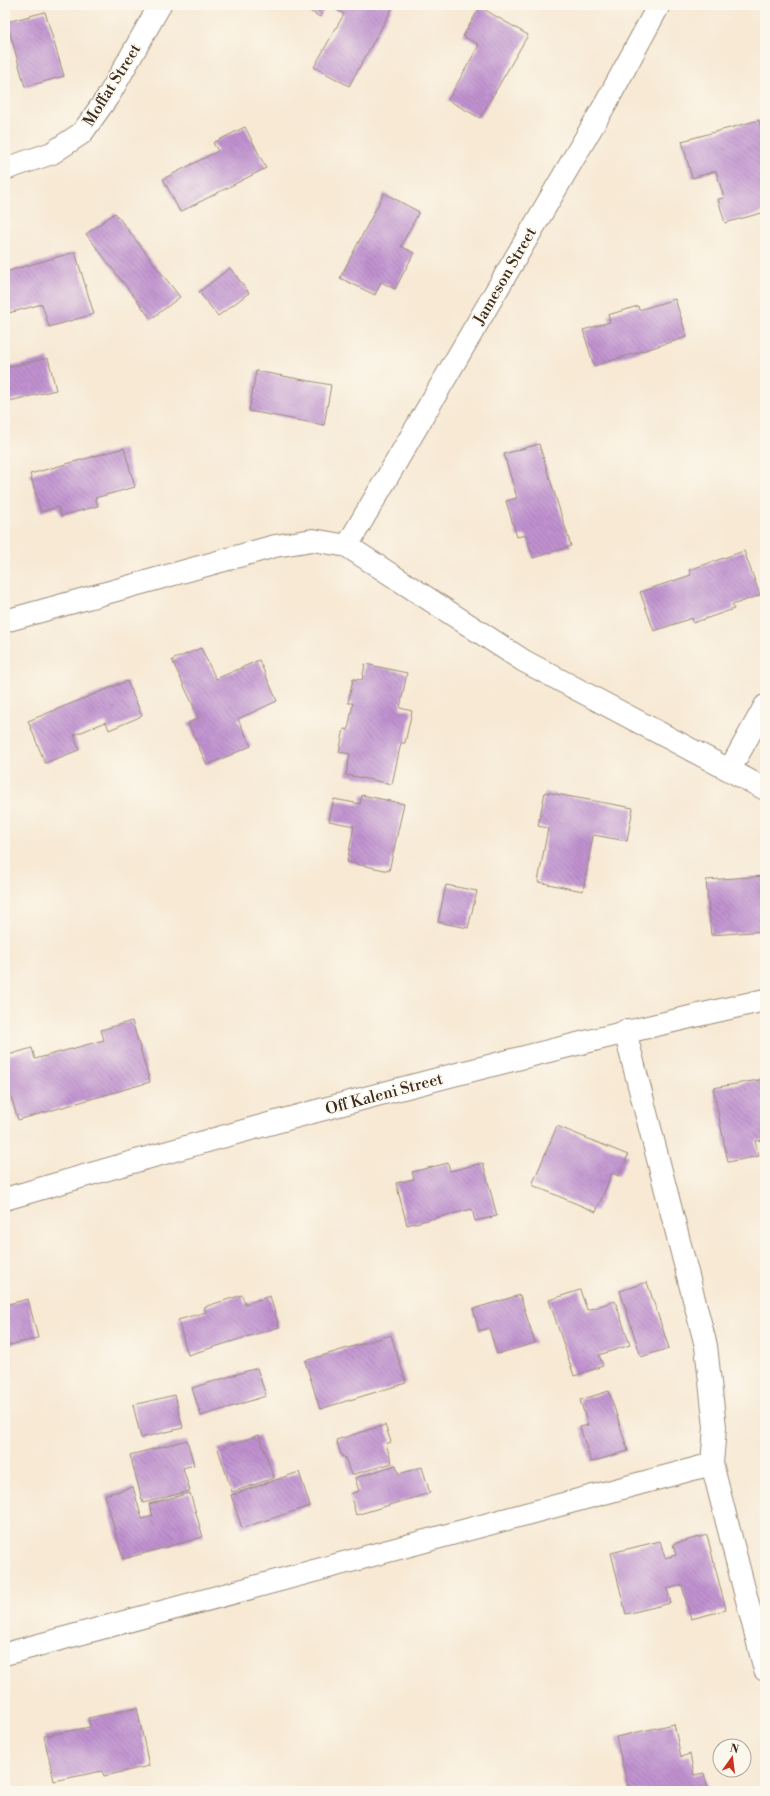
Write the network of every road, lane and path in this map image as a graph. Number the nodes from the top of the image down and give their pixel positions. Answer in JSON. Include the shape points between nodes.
{"nodes":[{"id":1,"x":160,"y":5,"type":"edge"},
{"id":2,"x":659,"y":5,"type":"edge"},
{"id":3,"x":5,"y":169,"type":"edge"},
{"id":4,"x":347,"y":546,"type":"junction"},
{"id":5,"x":5,"y":621,"type":"edge"},
{"id":6,"x":765,"y":706,"type":"edge"},
{"id":7,"x":730,"y":769,"type":"junction"},
{"id":8,"x":765,"y":789,"type":"edge"},
{"id":9,"x":765,"y":1000,"type":"edge"},
{"id":10,"x":625,"y":1031,"type":"junction"},
{"id":11,"x":5,"y":1199,"type":"edge"},
{"id":12,"x":712,"y":1464,"type":"junction"},
{"id":13,"x":5,"y":1654,"type":"edge"},
{"id":14,"x":765,"y":1670,"type":"edge"}],
"edges":[{"from":1,"to":3,"type":"street","name":"Moffat Street","via":[[109,96],[82,133],[52,153]]},
{"from":2,"to":4,"type":"street","name":"Jameson Street","via":[[606,103]]},
{"from":4,"to":5,"type":"street","via":[[313,540],[275,546]]},
{"from":4,"to":7,"type":"street","via":[[524,661]]},
{"from":6,"to":7,"type":"street"},
{"from":7,"to":8,"type":"street"},
{"from":9,"to":10,"type":"street","name":"Off Kaleni Street"},
{"from":10,"to":11,"type":"street","name":"Off Kaleni Street","via":[[170,1150]]},
{"from":10,"to":12,"type":"street","via":[[706,1346],[715,1427]]},
{"from":12,"to":13,"type":"street"},
{"from":12,"to":14,"type":"street"}]}
